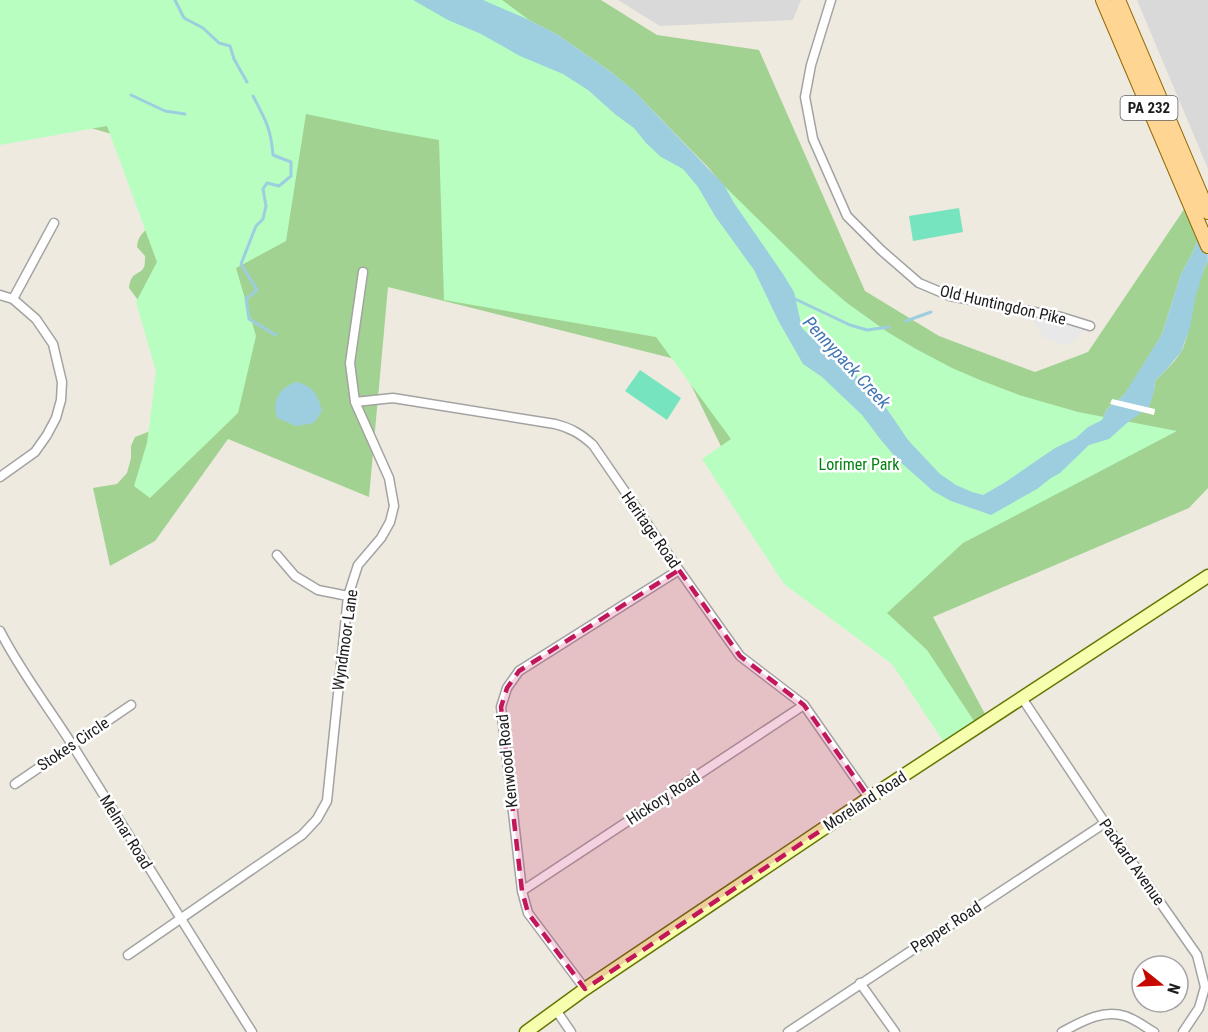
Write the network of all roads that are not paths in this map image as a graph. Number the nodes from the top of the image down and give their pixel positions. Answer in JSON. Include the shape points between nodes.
{"nodes":[{"id":1,"x":831,"y":0,"type":"edge"},
{"id":2,"x":1104,"y":0,"type":"edge"},
{"id":3,"x":1119,"y":0,"type":"edge"},
{"id":4,"x":1202,"y":214,"type":"edge"},
{"id":5,"x":54,"y":223,"type":"dead end"},
{"id":6,"x":1208,"y":246,"type":"edge"},
{"id":7,"x":363,"y":272,"type":"dead end"},
{"id":8,"x":0,"y":296,"type":"edge"},
{"id":9,"x":13,"y":299,"type":"junction"},
{"id":10,"x":1090,"y":326,"type":"dead end"},
{"id":11,"x":355,"y":402,"type":"junction"},
{"id":12,"x":0,"y":477,"type":"edge"},
{"id":13,"x":277,"y":555,"type":"dead end"},
{"id":14,"x":679,"y":570,"type":"junction"},
{"id":15,"x":1208,"y":576,"type":"edge"},
{"id":16,"x":348,"y":596,"type":"junction"},
{"id":17,"x":0,"y":631,"type":"edge"},
{"id":18,"x":1022,"y":698,"type":"junction"},
{"id":19,"x":131,"y":705,"type":"dead end"},
{"id":20,"x":804,"y":705,"type":"junction"},
{"id":21,"x":72,"y":744,"type":"junction"},
{"id":22,"x":15,"y":784,"type":"dead end"},
{"id":23,"x":868,"y":798,"type":"junction"},
{"id":24,"x":1105,"y":823,"type":"junction"},
{"id":25,"x":522,"y":891,"type":"junction"},
{"id":26,"x":180,"y":920,"type":"junction"},
{"id":27,"x":128,"y":955,"type":"dead end"},
{"id":28,"x":860,"y":983,"type":"junction"},
{"id":29,"x":585,"y":989,"type":"junction"},
{"id":30,"x":556,"y":1010,"type":"junction"},
{"id":31,"x":252,"y":1032,"type":"edge"},
{"id":32,"x":526,"y":1032,"type":"edge"},
{"id":33,"x":571,"y":1032,"type":"edge"},
{"id":34,"x":788,"y":1032,"type":"edge"},
{"id":35,"x":895,"y":1032,"type":"edge"},
{"id":36,"x":1062,"y":1032,"type":"edge"},
{"id":37,"x":1154,"y":1032,"type":"edge"},
{"id":38,"x":1183,"y":1032,"type":"edge"}],
"edges":[{"from":1,"to":10,"type":"street","name":"Old Huntingdon Pike","via":[[811,64],[806,97],[813,139],[848,216],[919,283],[950,296]]},
{"from":2,"to":4,"type":"main road","number":"PA 232"},
{"from":3,"to":4,"type":"main road","number":"PA 232","via":[[1202,198]]},
{"from":4,"to":6,"type":"main road","number":"PA 232"},
{"from":5,"to":9,"type":"street"},
{"from":7,"to":11,"type":"street","name":"Wyndmoor Lane","via":[[350,363]]},
{"from":8,"to":9,"type":"street"},
{"from":9,"to":12,"type":"street","via":[[36,319],[52,344],[62,382],[61,400],[56,418],[35,452]]},
{"from":11,"to":14,"type":"street","name":"Heritage Road","via":[[393,398],[570,428],[593,445]]},
{"from":11,"to":16,"type":"street","name":"Wyndmoor Lane","via":[[389,478],[393,506],[381,538],[358,565]]},
{"from":13,"to":16,"type":"street","via":[[295,576],[318,590]]},
{"from":14,"to":20,"type":"street","name":"Heritage Road","via":[[740,656]]},
{"from":14,"to":25,"type":"street","name":"Kenwood Road","via":[[519,671],[507,688],[501,707]]},
{"from":15,"to":18,"type":"street","name":"Moreland Road"},
{"from":16,"to":26,"type":"street","name":"Wyndmoor Lane","via":[[327,801],[302,835]]},
{"from":17,"to":21,"type":"street","name":"Melmar Road"},
{"from":18,"to":23,"type":"street","name":"Moreland Road"},
{"from":18,"to":24,"type":"street","name":"Packard Avenue"},
{"from":19,"to":21,"type":"street","name":"Stokes Circle"},
{"from":20,"to":23,"type":"street","name":"Heritage Road"},
{"from":20,"to":25,"type":"street","name":"Hickory Road"},
{"from":21,"to":22,"type":"street","name":"Stokes Circle"},
{"from":21,"to":26,"type":"street","name":"Melmar Road"},
{"from":23,"to":29,"type":"street","name":"Moreland Road"},
{"from":24,"to":28,"type":"street","name":"Pepper Road"},
{"from":24,"to":38,"type":"street","name":"Packard Avenue","via":[[1197,955],[1205,987],[1199,1008]]},
{"from":25,"to":29,"type":"street","name":"Kenwood Road","via":[[528,912]]},
{"from":26,"to":27,"type":"street","name":"Wyndmoor Lane"},
{"from":26,"to":31,"type":"street","name":"Melmar Road"},
{"from":28,"to":34,"type":"street","name":"Pepper Road"},
{"from":28,"to":35,"type":"street"},
{"from":29,"to":30,"type":"street","name":"Moreland Road"},
{"from":30,"to":32,"type":"street","name":"Moreland Road"},
{"from":30,"to":33,"type":"street"},
{"from":36,"to":37,"type":"street","via":[[1107,1014],[1125,1016]]}]}
